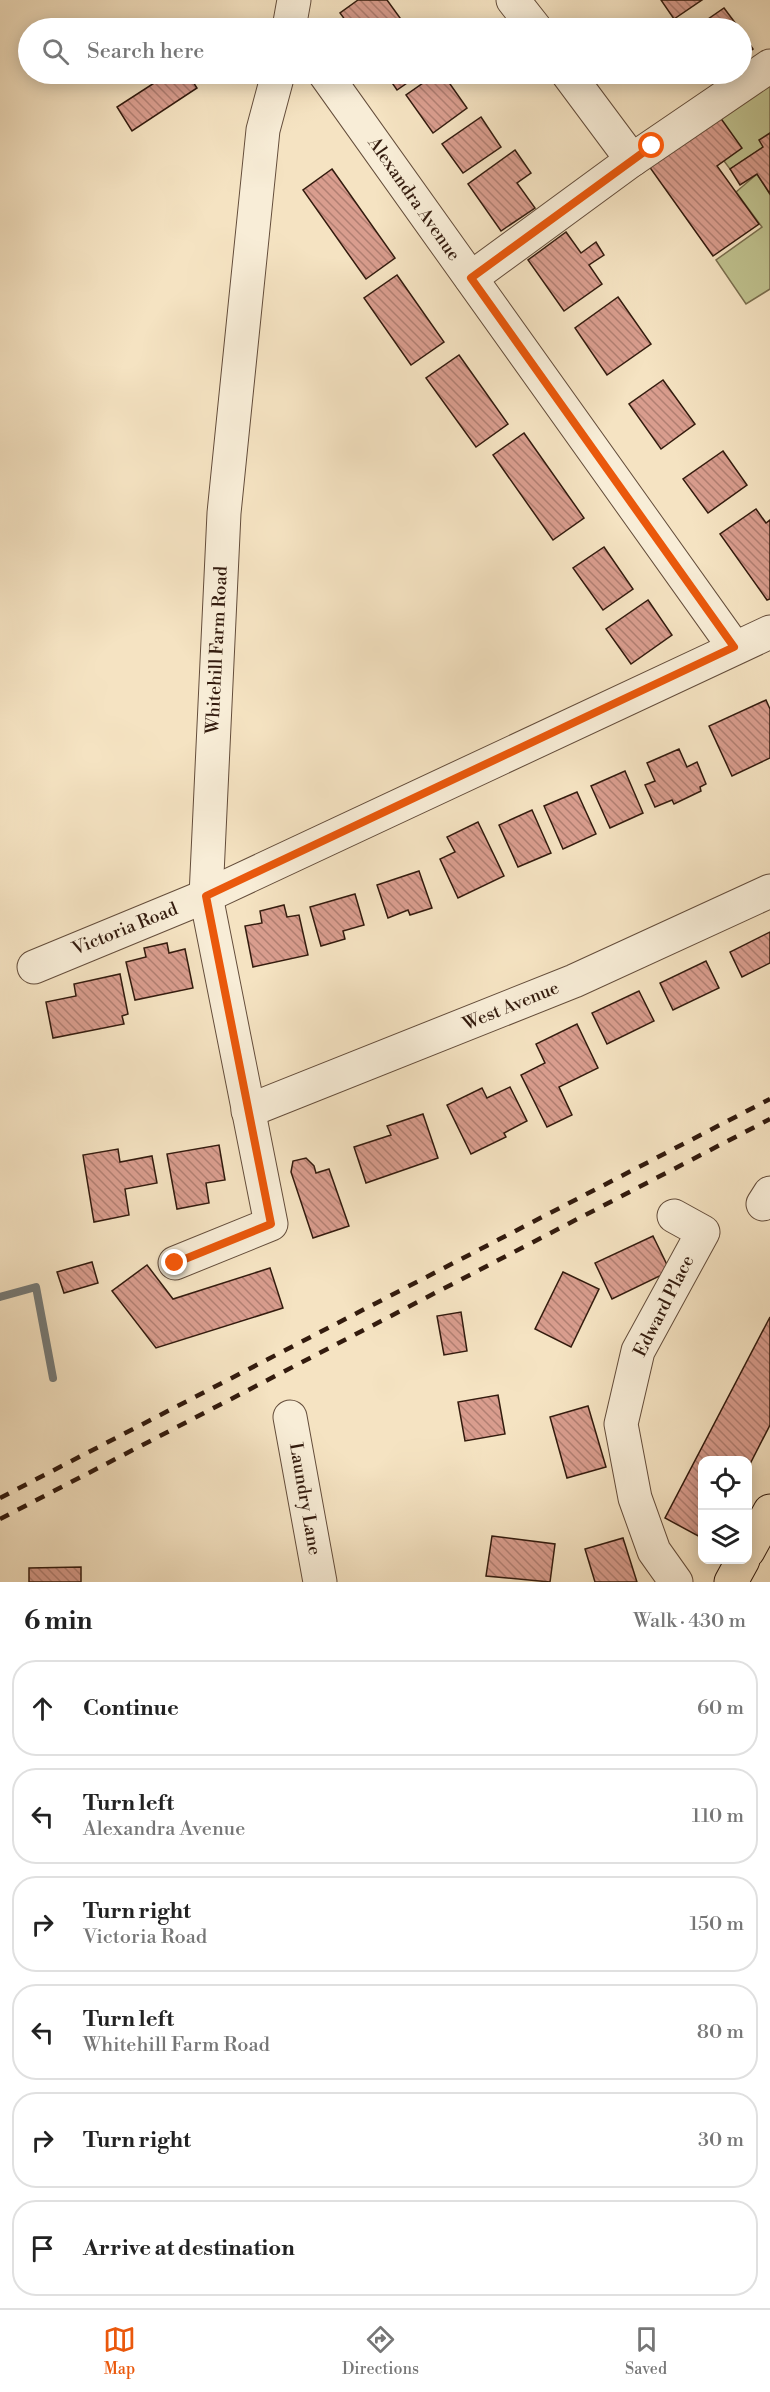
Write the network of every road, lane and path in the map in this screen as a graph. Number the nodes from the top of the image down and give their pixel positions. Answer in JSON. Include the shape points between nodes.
{"nodes":[{"id":1,"x":513,"y":0,"type":"edge"},
{"id":2,"x":527,"y":18,"type":"edge"},
{"id":3,"x":770,"y":66,"type":"edge"},
{"id":4,"x":752,"y":78,"type":"edge"},
{"id":5,"x":275,"y":84,"type":"edge"},
{"id":6,"x":332,"y":84,"type":"edge"},
{"id":7,"x":575,"y":84,"type":"edge"},
{"id":8,"x":744,"y":84,"type":"edge"},
{"id":9,"x":632,"y":160,"type":"junction"},
{"id":10,"x":471,"y":278,"type":"junction"},
{"id":11,"x":770,"y":632,"type":"edge"},
{"id":12,"x":734,"y":647,"type":"junction"},
{"id":13,"x":770,"y":891,"type":"edge"},
{"id":14,"x":206,"y":896,"type":"junction"},
{"id":15,"x":34,"y":967,"type":"dead end"},
{"id":16,"x":248,"y":1111,"type":"junction"},
{"id":17,"x":674,"y":1216,"type":"dead end"},
{"id":18,"x":175,"y":1263,"type":"dead end"},
{"id":19,"x":290,"y":1417,"type":"dead end"},
{"id":20,"x":770,"y":1511,"type":"edge"},
{"id":21,"x":752,"y":1542,"type":"edge"},
{"id":22,"x":741,"y":1564,"type":"edge"},
{"id":23,"x":320,"y":1582,"type":"edge"},
{"id":24,"x":676,"y":1582,"type":"edge"},
{"id":25,"x":731,"y":1582,"type":"edge"}],
"edges":[{"from":1,"to":2,"type":"street"},
{"from":3,"to":4,"type":"street"},
{"from":5,"to":14,"type":"street","name":"Whitehill Farm Road","via":[[263,130],[224,513]]},
{"from":6,"to":10,"type":"street","name":"Alexandra Avenue"},
{"from":7,"to":9,"type":"street"},
{"from":8,"to":9,"type":"street"},
{"from":9,"to":10,"type":"street"},
{"from":10,"to":12,"type":"street","name":"Alexandra Avenue"},
{"from":11,"to":12,"type":"street","name":"Victoria Road"},
{"from":12,"to":14,"type":"street","name":"Victoria Road"},
{"from":13,"to":16,"type":"street","name":"West Avenue","via":[[574,981]]},
{"from":14,"to":15,"type":"street","name":"Victoria Road"},
{"from":14,"to":16,"type":"street","name":"Whitehill Farm Road"},
{"from":16,"to":18,"type":"street","name":"Whitehill Farm Road","via":[[271,1224]]},
{"from":17,"to":24,"type":"street","name":"Edward Place","via":[[703,1232],[638,1351],[621,1424],[635,1498],[654,1551]]},
{"from":19,"to":23,"type":"street","name":"Laundry Lane"},
{"from":20,"to":21,"type":"main road"},
{"from":22,"to":25,"type":"main road"}]}
